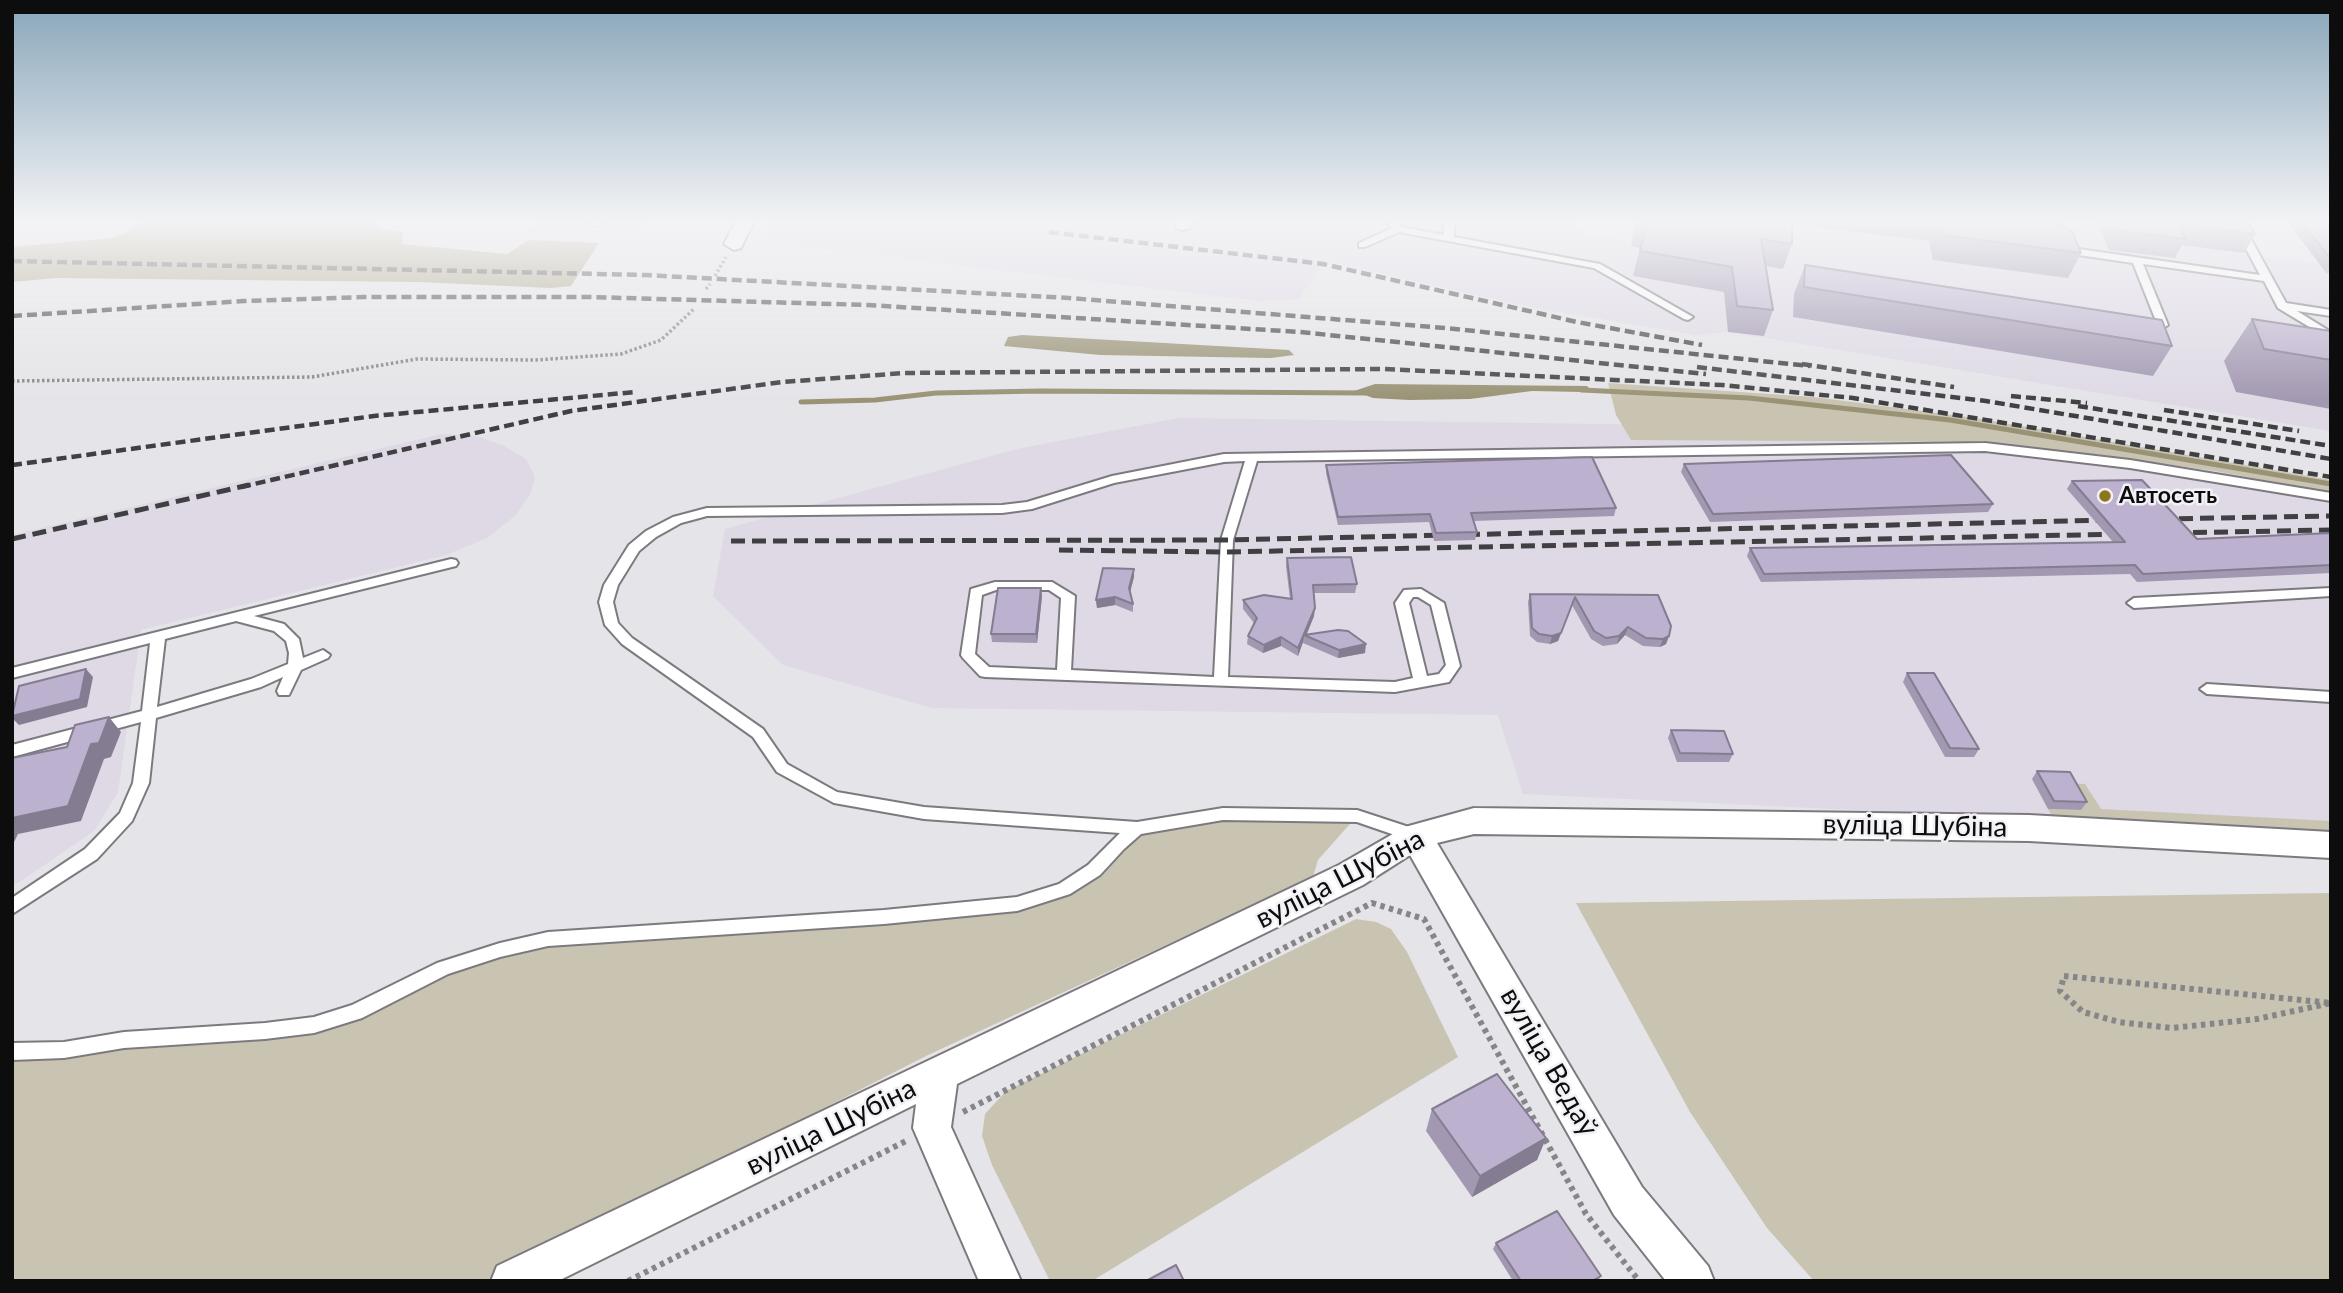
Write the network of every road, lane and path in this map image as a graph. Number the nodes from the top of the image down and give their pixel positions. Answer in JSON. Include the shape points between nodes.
{"nodes":[{"id":1,"x":1625,"y":281,"type":"edge"},
{"id":2,"x":2145,"y":281,"type":"edge"},
{"id":3,"x":2269,"y":281,"type":"edge"},
{"id":4,"x":710,"y":284,"type":"dead end"},
{"id":5,"x":706,"y":289,"type":"dead end"},
{"id":6,"x":2282,"y":306,"type":"junction"},
{"id":7,"x":695,"y":307,"type":"dead end"},
{"id":8,"x":2331,"y":313,"type":"edge"},
{"id":9,"x":1688,"y":317,"type":"dead end"},
{"id":10,"x":2136,"y":320,"type":"edge"},
{"id":11,"x":2331,"y":337,"type":"edge"},
{"id":12,"x":12,"y":380,"type":"edge"},
{"id":13,"x":1252,"y":458,"type":"junction"},
{"id":14,"x":2331,"y":496,"type":"edge"},
{"id":15,"x":451,"y":563,"type":"dead end"},
{"id":16,"x":2331,"y":592,"type":"edge"},
{"id":17,"x":2134,"y":603,"type":"dead end"},
{"id":18,"x":236,"y":616,"type":"junction"},
{"id":19,"x":158,"y":636,"type":"junction"},
{"id":20,"x":323,"y":655,"type":"dead end"},
{"id":21,"x":295,"y":667,"type":"junction"},
{"id":22,"x":12,"y":673,"type":"edge"},
{"id":23,"x":1064,"y":676,"type":"junction"},
{"id":24,"x":1221,"y":682,"type":"junction"},
{"id":25,"x":1422,"y":682,"type":"junction"},
{"id":26,"x":2207,"y":689,"type":"dead end"},
{"id":27,"x":284,"y":691,"type":"dead end"},
{"id":28,"x":2331,"y":697,"type":"edge"},
{"id":29,"x":149,"y":714,"type":"junction"},
{"id":30,"x":12,"y":751,"type":"edge"},
{"id":31,"x":1137,"y":828,"type":"junction"},
{"id":32,"x":1416,"y":836,"type":"junction"},
{"id":33,"x":2331,"y":845,"type":"edge"},
{"id":34,"x":12,"y":907,"type":"edge"},
{"id":35,"x":2331,"y":1002,"type":"edge"},
{"id":36,"x":12,"y":1052,"type":"edge"},
{"id":37,"x":939,"y":1075,"type":"junction"},
{"id":38,"x":933,"y":1128,"type":"junction"},
{"id":39,"x":513,"y":1281,"type":"edge"},
{"id":40,"x":628,"y":1281,"type":"edge"},
{"id":41,"x":1000,"y":1281,"type":"edge"},
{"id":42,"x":1639,"y":1281,"type":"edge"},
{"id":43,"x":1693,"y":1281,"type":"edge"}],
"edges":[{"from":1,"to":9,"type":"lane"},
{"from":2,"to":10,"type":"lane","via":[[2163,325]]},
{"from":3,"to":6,"type":"lane"},
{"from":4,"to":5,"type":"path"},
{"from":6,"to":8,"type":"lane"},
{"from":6,"to":11,"type":"lane"},
{"from":7,"to":12,"type":"path","via":[[661,340],[621,354],[536,360],[417,359],[312,377]]},
{"from":13,"to":14,"type":"lane","via":[[1985,447]]},
{"from":13,"to":24,"type":"lane","via":[[1227,540]]},
{"from":13,"to":31,"type":"lane","via":[[1224,458],[1112,480],[1028,506],[1002,509],[707,512],[677,520],[651,534],[634,548],[611,585],[606,603],[612,625],[626,641],[758,733],[782,768],[834,797],[924,813]]},
{"from":15,"to":18,"type":"lane"},
{"from":16,"to":17,"type":"lane"},
{"from":18,"to":19,"type":"lane"},
{"from":18,"to":21,"type":"lane","via":[[279,627],[292,639]]},
{"from":19,"to":22,"type":"lane"},
{"from":19,"to":29,"type":"lane"},
{"from":20,"to":21,"type":"lane"},
{"from":21,"to":27,"type":"lane"},
{"from":21,"to":29,"type":"lane","via":[[257,683]]},
{"from":23,"to":23,"type":"lane","via":[[985,672],[968,655],[976,592],[995,586],[1052,586],[1068,596]]},
{"from":23,"to":24,"type":"lane"},
{"from":24,"to":25,"type":"lane","via":[[1395,687]]},
{"from":25,"to":25,"type":"lane","via":[[1402,603],[1409,593],[1421,593],[1437,603],[1453,666],[1444,678]]},
{"from":26,"to":28,"type":"lane"},
{"from":29,"to":30,"type":"lane"},
{"from":29,"to":34,"type":"lane","via":[[141,783],[126,817],[91,854]]},
{"from":31,"to":32,"type":"lane","via":[[1223,814],[1357,816]]},
{"from":31,"to":36,"type":"lane","via":[[1094,870],[1064,889],[1017,904],[548,939],[443,968],[356,1012],[314,1025],[124,1040],[64,1051]]},
{"from":32,"to":33,"type":"street","name":"вуліца Шубіна","via":[[1474,821],[2029,828]]},
{"from":32,"to":37,"type":"street","name":"вуліца Шубіна","via":[[1351,875]]},
{"from":32,"to":43,"type":"street","name":"вуліца Ведаў","via":[[1629,1201]]},
{"from":35,"to":35,"type":"path","via":[[2257,1019],[2172,1028],[2083,1012],[2060,991],[2064,976]]},
{"from":37,"to":38,"type":"street"},
{"from":37,"to":39,"type":"street","name":"вуліца Шубіна"},
{"from":38,"to":40,"type":"path"},
{"from":38,"to":41,"type":"street"},
{"from":38,"to":42,"type":"path","via":[[1372,903],[1424,919],[1586,1214]]}]}
